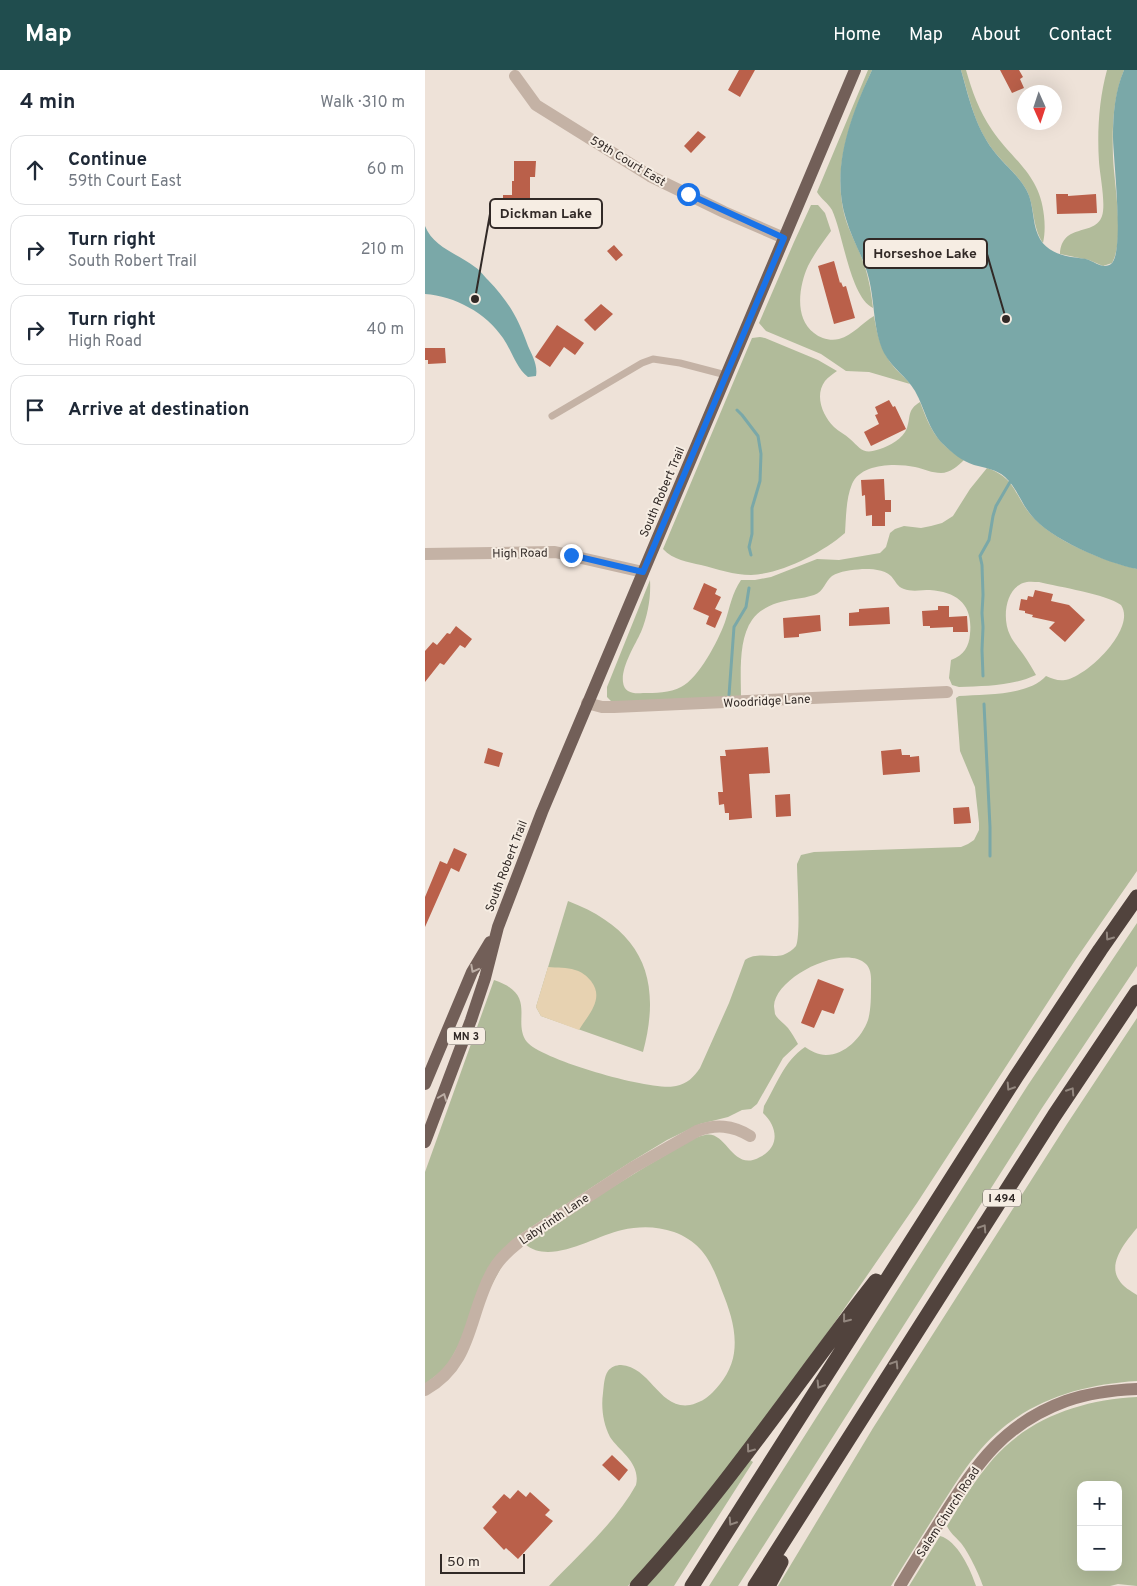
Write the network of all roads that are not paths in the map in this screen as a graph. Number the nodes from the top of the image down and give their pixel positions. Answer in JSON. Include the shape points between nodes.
{"nodes":[{"id":1,"x":855,"y":70,"type":"edge"},
{"id":2,"x":515,"y":76,"type":"dead end"},
{"id":3,"x":784,"y":238,"type":"junction"},
{"id":4,"x":726,"y":376,"type":"junction"},
{"id":5,"x":552,"y":416,"type":"dead end"},
{"id":6,"x":425,"y":554,"type":"edge"},
{"id":7,"x":643,"y":572,"type":"junction"},
{"id":8,"x":947,"y":692,"type":"dead end"},
{"id":9,"x":587,"y":703,"type":"junction"},
{"id":10,"x":1137,"y":897,"type":"edge"},
{"id":11,"x":498,"y":927,"type":"junction"},
{"id":12,"x":1137,"y":992,"type":"edge"},
{"id":13,"x":425,"y":1084,"type":"edge"},
{"id":14,"x":750,"y":1136,"type":"dead end"},
{"id":15,"x":425,"y":1142,"type":"edge"},
{"id":16,"x":930,"y":1211,"type":"junction"},
{"id":17,"x":1137,"y":1389,"type":"edge"},
{"id":18,"x":425,"y":1390,"type":"edge"},
{"id":19,"x":869,"y":1406,"type":"junction"},
{"id":20,"x":637,"y":1586,"type":"edge"},
{"id":21,"x":692,"y":1586,"type":"edge"},
{"id":22,"x":755,"y":1586,"type":"edge"},
{"id":23,"x":768,"y":1586,"type":"edge"},
{"id":24,"x":900,"y":1586,"type":"edge"}],
"edges":[{"from":1,"to":3,"type":"main road","name":"South Robert Trail","number":"MN 3"},
{"from":2,"to":3,"type":"street","name":"59th Court East","via":[[536,105],[650,176]]},
{"from":3,"to":4,"type":"main road","name":"South Robert Trail","number":"MN 3"},
{"from":4,"to":5,"type":"lane","via":[[653,359],[642,362]]},
{"from":4,"to":7,"type":"main road","name":"South Robert Trail","number":"MN 3"},
{"from":6,"to":7,"type":"street","name":"High Road","via":[[555,552]]},
{"from":7,"to":9,"type":"main road","name":"South Robert Trail","number":"MN 3"},
{"from":8,"to":9,"type":"street","name":"Woodridge Lane","via":[[614,707]]},
{"from":9,"to":11,"type":"main road","name":"South Robert Trail","number":"MN 3"},
{"from":10,"to":16,"type":"highway","one_way":true},
{"from":11,"to":13,"type":"main road","name":"South Robert Trail","number":"MN 3","one_way":true,"via":[[473,972]]},
{"from":15,"to":11,"type":"main road","name":"South Robert Trail","number":"MN 3","one_way":true,"via":[[477,1003]]},
{"from":19,"to":12,"type":"highway","number":"I 494","one_way":true},
{"from":14,"to":18,"type":"street","name":"Labyrinth Lane","via":[[721,1126],[697,1132],[669,1145],[519,1242],[493,1270],[457,1361],[443,1378]]},
{"from":16,"to":20,"type":"highway","one_way":true,"via":[[720,1488]]},
{"from":16,"to":21,"type":"highway","one_way":true},
{"from":17,"to":24,"type":"street","name":"Salem Church Road","via":[[1092,1394],[1067,1401],[1037,1414],[1007,1434],[972,1472]]},
{"from":19,"to":22,"type":"highway","number":"I 494"},
{"from":19,"to":23,"type":"highway"}]}
